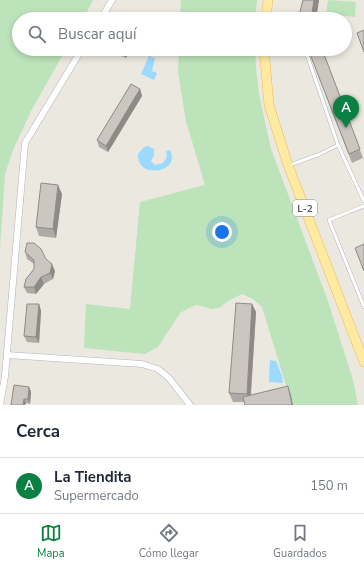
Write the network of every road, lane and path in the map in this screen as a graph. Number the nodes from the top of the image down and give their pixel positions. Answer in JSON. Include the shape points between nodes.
{"nodes":[{"id":1,"x":112,"y":0,"type":"edge"},
{"id":2,"x":268,"y":0,"type":"edge"},
{"id":3,"x":105,"y":12,"type":"edge"},
{"id":4,"x":267,"y":12,"type":"edge"},
{"id":5,"x":78,"y":56,"type":"edge"},
{"id":6,"x":264,"y":56,"type":"edge"},
{"id":7,"x":307,"y":56,"type":"edge"},
{"id":8,"x":338,"y":145,"type":"junction"},
{"id":9,"x":288,"y":165,"type":"junction"},
{"id":10,"x":364,"y":201,"type":"edge"},
{"id":11,"x":364,"y":206,"type":"edge"},
{"id":12,"x":364,"y":307,"type":"edge"},
{"id":13,"x":6,"y":355,"type":"junction"},
{"id":14,"x":364,"y":362,"type":"edge"},
{"id":15,"x":0,"y":405,"type":"edge"},
{"id":16,"x":190,"y":405,"type":"edge"}],
"edges":[{"from":1,"to":3,"type":"street"},
{"from":2,"to":4,"type":"main road"},
{"from":5,"to":13,"type":"street","via":[[25,143]]},
{"from":6,"to":9,"type":"main road","number":"L-2","via":[[268,105]]},
{"from":7,"to":8,"type":"lane"},
{"from":8,"to":9,"type":"lane"},
{"from":8,"to":10,"type":"lane"},
{"from":9,"to":14,"type":"main road","number":"L-2"},
{"from":11,"to":12,"type":"lane","via":[[329,220]]},
{"from":13,"to":15,"type":"street"},
{"from":13,"to":16,"type":"street","via":[[142,364],[158,369],[169,378]]}]}
